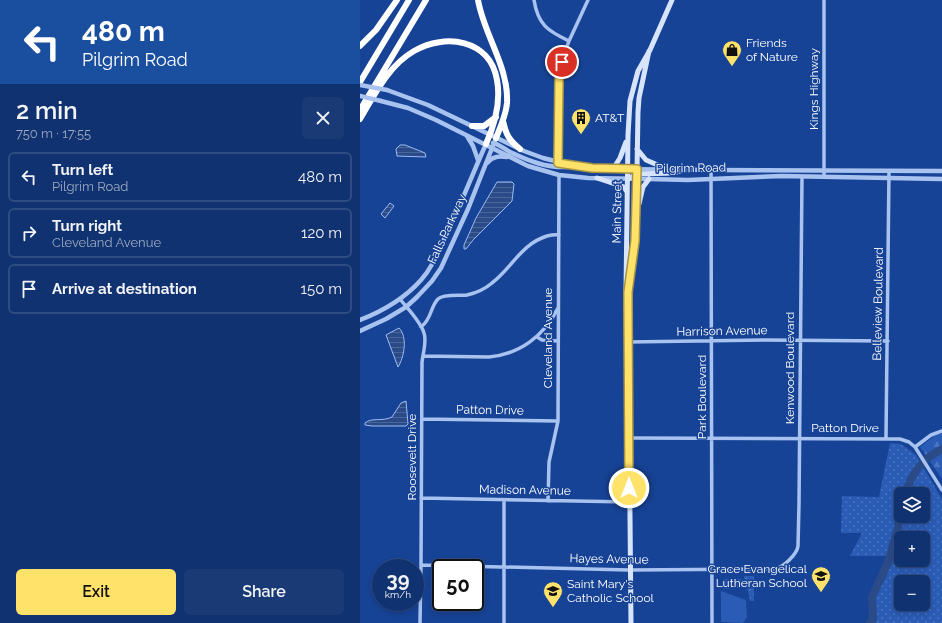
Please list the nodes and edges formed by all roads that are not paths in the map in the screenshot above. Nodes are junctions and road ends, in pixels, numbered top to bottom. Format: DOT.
graph roads {
  1 [pos="397,0"];
  2 [pos="409,0"];
  3 [pos="426,0"];
  4 [pos="478,0"];
  5 [pos="534,0"];
  6 [pos="588,0"];
  7 [pos="672,0"];
  8 [pos="824,0"];
  9 [pos="402,13"];
  10 [pos="569,41"];
  11 [pos="360,46"];
  12 [pos="649,51"];
  13 [pos="360,76"];
  14 [pos="360,83"];
  15 [pos="633,90"];
  16 [pos="641,91"];
  17 [pos="360,96"];
  18 [pos="360,110"];
  19 [pos="496,118"];
  20 [pos="360,119"];
  21 [pos="503,121"];
  22 [pos="472,126"];
  23 [pos="466,135"];
  24 [pos="490,135"];
  25 [pos="628,135"];
  26 [pos="492,143"];
  27 [pos="520,149"];
  28 [pos="637,149"];
  29 [pos="511,158"];
  30 [pos="478,160"];
  31 [pos="558,163"];
  32 [pos="486,164"];
  33 [pos="575,166"];
  34 [pos="613,169"];
  35 [pos="628,169"];
  36 [pos="667,170"];
  37 [pos="683,170"];
  38 [pos="711,170"];
  39 [pos="778,170"];
  40 [pos="824,170"];
  41 [pos="889,171"];
  42 [pos="942,171"];
  43 [pos="637,174"];
  44 [pos="559,175"];
  45 [pos="778,176"];
  46 [pos="802,177"];
  47 [pos="824,177"];
  48 [pos="597,178"];
  49 [pos="711,178"];
  50 [pos="889,178"];
  51 [pos="628,179"];
  52 [pos="649,179"];
  53 [pos="942,180"];
  54 [pos="628,194"];
  55 [pos="636,213"];
  56 [pos="559,235"];
  57 [pos="400,299"];
  58 [pos="628,305"];
  59 [pos="406,307"];
  60 [pos="558,307"];
  61 [pos="360,320"];
  62 [pos="421,327"];
  63 [pos="360,331"];
  64 [pos="537,337"];
  65 [pos="800,340"];
  66 [pos="558,341"];
  67 [pos="712,341"];
  68 [pos="888,341"];
  69 [pos="628,342"];
  70 [pos="423,356"];
  71 [pos="422,420"];
  72 [pos="558,421"];
  73 [pos="942,431"];
  74 [pos="629,438"];
  75 [pos="712,438"];
  76 [pos="800,438"];
  77 [pos="886,438"];
  78 [pos="915,447"];
  79 [pos="942,490"];
  80 [pos="421,498"];
  81 [pos="504,500"];
  82 [pos="548,500"];
  83 [pos="629,502"];
  84 [pos="792,556"];
  85 [pos="421,559"];
  86 [pos="424,565"];
  87 [pos="504,567"];
  88 [pos="629,570"];
  89 [pos="712,570"];
  90 [pos="420,611"];
  91 [pos="420,623"];
  92 [pos="504,623"];
  93 [pos="631,623"];
  94 [pos="712,623"];
  1 -- 11 [label="highway"];
  2 -- 9 [label="highway"];
  3 -- 18 [label="highway"];
  4 -- 21 [label="highway"];
  5 -- 10 [label="street"];
  6 -- 10 [label="street"];
  7 -- 12 [label="main road, Main Street"];
  8 -- 40 [label="street, Kings Highway"];
  9 -- 13 [label="highway"];
  9 -- 14 [label="highway"];
  10 -- 31 [label="street"];
  12 -- 15 [label="main road, Main Street"];
  12 -- 16 [label="main road, Main Street"];
  14 -- 22 [label="street, Pilgrim Road, bridge"];
  15 -- 16 [label="main road"];
  15 -- 25 [label="main road, Main Street"];
  16 -- 28 [label="main road, Main Street"];
  17 -- 23 [label="street, Pilgrim Road, bridge"];
  19 -- 20 [label="highway"];
  19 -- 22 [label="highway"];
  19 -- 24 [label="highway"];
  21 -- 26 [label="highway"];
  21 -- 27 [label="highway"];
  22 -- 24 [label="street, Pilgrim Road"];
  23 -- 26 [label="street, Pilgrim Road"];
  23 -- 30 [label="street"];
  24 -- 26 [label="highway"];
  24 -- 26 [label="street, Pilgrim Road"];
  25 -- 34 [label="main road"];
  25 -- 35 [label="main road, Main Street"];
  26 -- 27 [label="street, Pilgrim Road"];
  26 -- 29 [label="street, Pilgrim Road"];
  26 -- 30 [label="street, Falls Parkway"];
  26 -- 32 [label="street, Falls Parkway"];
  26 -- 33 [label="street"];
  27 -- 31 [label="street, Pilgrim Road"];
  28 -- 36 [label="main road"];
  28 -- 43 [label="main road, Main Street"];
  29 -- 32 [label="street"];
  29 -- 44 [label="street, Pilgrim Road"];
  30 -- 57 [label="street, Falls Parkway"];
  31 -- 33 [label="street, Pilgrim Road"];
  32 -- 59 [label="street, Falls Parkway"];
  33 -- 34 [label="street, Pilgrim Road"];
  34 -- 35 [label="street, Pilgrim Road"];
  35 -- 43 [label="street, Pilgrim Road"];
  35 -- 51 [label="main road, Main Street"];
  36 -- 37 [label="street, Pilgrim Road"];
  36 -- 43 [label="street, Pilgrim Road"];
  37 -- 38 [label="street, Pilgrim Road"];
  37 -- 43 [label="main road"];
  38 -- 39 [label="street, Pilgrim Road"];
  38 -- 49 [label="street, Park Boulevard"];
  39 -- 40 [label="street, Pilgrim Road"];
  39 -- 45 [label="street"];
  40 -- 41 [label="street, Pilgrim Road"];
  40 -- 47 [label="street, Kings Highway"];
  41 -- 42 [label="street, Pilgrim Road"];
  41 -- 50 [label="street, Belleview Boulevard"];
  43 -- 51 [label="main road"];
  43 -- 52 [label="street, Pilgrim Road"];
  43 -- 55 [label="main road, Main Street"];
  44 -- 48 [label="street, Pilgrim Road"];
  44 -- 56 [label="street, Cleveland Avenue"];
  45 -- 46 [label="street, Pilgrim Road"];
  45 -- 49 [label="street, Pilgrim Road"];
  46 -- 47 [label="street, Pilgrim Road"];
  46 -- 65 [label="street, Kenwood Boulevard"];
  47 -- 50 [label="street, Pilgrim Road"];
  48 -- 51 [label="street, Pilgrim Road"];
  48 -- 54 [label="main road"];
  49 -- 52 [label="street, Pilgrim Road"];
  49 -- 67 [label="street, Park Boulevard"];
  50 -- 53 [label="street, Pilgrim Road"];
  50 -- 68 [label="street, Belleview Boulevard"];
  51 -- 54 [label="main road, Main Street"];
  52 -- 55 [label="main road"];
  54 -- 58 [label="main road, Main Street"];
  55 -- 58 [label="main road, Main Street"];
  56 -- 60 [label="street, Cleveland Avenue"];
  56 -- 62 [label="street"];
  57 -- 59 [label="street, Roosevelt Drive"];
  57 -- 61 [label="street, Falls Parkway"];
  58 -- 69 [label="main road, Main Street"];
  59 -- 62 [label="street, Roosevelt Drive"];
  59 -- 63 [label="street, Falls Parkway"];
  60 -- 64 [label="street"];
  60 -- 66 [label="street, Cleveland Avenue"];
  62 -- 70 [label="street, Roosevelt Drive"];
  64 -- 66 [label="street"];
  64 -- 70 [label="street"];
  65 -- 67 [label="street, Harrison Avenue"];
  65 -- 68 [label="street, Harrison Avenue"];
  65 -- 76 [label="street, Kenwood Boulevard"];
  66 -- 72 [label="street, Cleveland Avenue"];
  67 -- 69 [label="street, Harrison Avenue"];
  67 -- 75 [label="street, Park Boulevard"];
  68 -- 77 [label="street, Belleview Boulevard"];
  69 -- 74 [label="main road, Main Street"];
  70 -- 71 [label="street, Roosevelt Drive"];
  71 -- 72 [label="street, Patton Drive"];
  71 -- 80 [label="street, Roosevelt Drive"];
  72 -- 82 [label="street, Cleveland Avenue"];
  73 -- 78 [label="street"];
  74 -- 75 [label="street, Patton Drive"];
  74 -- 83 [label="main road, Main Street"];
  75 -- 76 [label="street, Patton Drive"];
  75 -- 89 [label="street, Park Boulevard"];
  76 -- 77 [label="street, Patton Drive"];
  76 -- 84 [label="street, Kenwood Boulevard"];
  77 -- 78 [label="street, Patton Drive"];
  78 -- 79 [label="street"];
  80 -- 81 [label="street, Madison Avenue"];
  80 -- 85 [label="street, Roosevelt Drive"];
  81 -- 82 [label="street, Madison Avenue"];
  81 -- 87 [label="street"];
  82 -- 83 [label="street, Madison Avenue"];
  83 -- 88 [label="main road, Main Street"];
  84 -- 89 [label="street, Hayes Avenue"];
  86 -- 87 [label="street, Hayes Avenue"];
  87 -- 88 [label="street, Hayes Avenue"];
  87 -- 92 [label="street"];
  88 -- 89 [label="street, Hayes Avenue"];
  88 -- 93 [label="main road, Main Street"];
  89 -- 94 [label="street, Park Boulevard"];
  90 -- 91 [label="street, Roosevelt Drive"];
}
